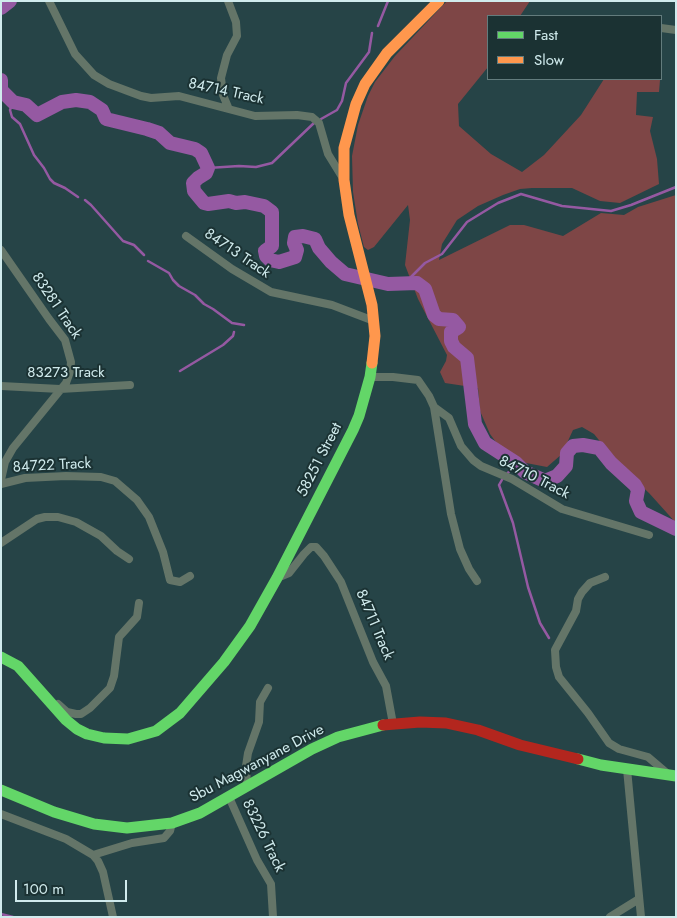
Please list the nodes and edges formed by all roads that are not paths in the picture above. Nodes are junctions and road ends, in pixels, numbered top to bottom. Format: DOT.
graph roads {
  1 [pos="48,1"];
  2 [pos="228,1"];
  3 [pos="439,1"];
  4 [pos="662,28"];
  5 [pos="676,30"];
  6 [pos="228,108"];
  7 [pos="344,180"];
  8 [pos="186,236"];
  9 [pos="1,250"];
  10 [pos="374,321"];
  11 [pos="370,377"];
  12 [pos="130,385"];
  13 [pos="1,386"];
  14 [pos="60,390"];
  15 [pos="434,407"];
  16 [pos="1,480"];
  17 [pos="1,484"];
  18 [pos="649,535"];
  19 [pos="1,543"];
  20 [pos="129,559"];
  21 [pos="190,576"];
  22 [pos="605,577"];
  23 [pos="277,578"];
  24 [pos="477,581"];
  25 [pos="139,604"];
  26 [pos="1,657"];
  27 [pos="37,688"];
  28 [pos="268,688"];
  29 [pos="393,724"];
  30 [pos="627,770"];
  31 [pos="673,775"];
  32 [pos="247,786"];
  33 [pos="1,790"];
  34 [pos="229,797"];
  35 [pos="1,814"];
  36 [pos="172,823"];
  37 [pos="90,852"];
  38 [pos="639,899"];
  39 [pos="112,917"];
  40 [pos="272,917"];
  41 [pos="610,917"];
  42 [pos="641,917"];
  1 -- 6 [label="street, 84714 Track"];
  2 -- 6 [label="street"];
  3 -- 7 [label="street, 58251 Street"];
  4 -- 5 [label="street"];
  6 -- 7 [label="street, 84714 Track"];
  7 -- 10 [label="street, 58251 Street"];
  8 -- 10 [label="street, 84713 Track"];
  9 -- 14 [label="street, 83281 Track"];
  10 -- 11 [label="street, 58251 Street"];
  11 -- 15 [label="street"];
  11 -- 23 [label="street, 58251 Street"];
  12 -- 14 [label="street, 83273 Track"];
  13 -- 14 [label="street, 83273 Track"];
  14 -- 16 [label="street, 83281 Track"];
  15 -- 18 [label="street, 84710 Track"];
  15 -- 24 [label="street"];
  17 -- 21 [label="street, 84722 Track"];
  19 -- 20 [label="street"];
  22 -- 31 [label="street"];
  23 -- 27 [label="street, 58251 Street"];
  23 -- 29 [label="street, 84711 Track"];
  25 -- 27 [label="street"];
  26 -- 27 [label="street, 58251 Street"];
  28 -- 32 [label="street"];
  29 -- 30 [label="street, Sbu Magwanyane Drive"];
  29 -- 32 [label="street, Sbu Magwanyane Drive"];
  30 -- 31 [label="street, Sbu Magwanyane Drive"];
  30 -- 38 [label="street"];
  32 -- 34 [label="street, Sbu Magwanyane Drive"];
  33 -- 36 [label="street, Sbu Magwanyane Drive"];
  34 -- 36 [label="street, Sbu Magwanyane Drive"];
  34 -- 40 [label="street, 83226 Track"];
  35 -- 37 [label="street"];
  36 -- 37 [label="street"];
  37 -- 39 [label="street"];
  38 -- 41 [label="street"];
  38 -- 42 [label="street"];
}
